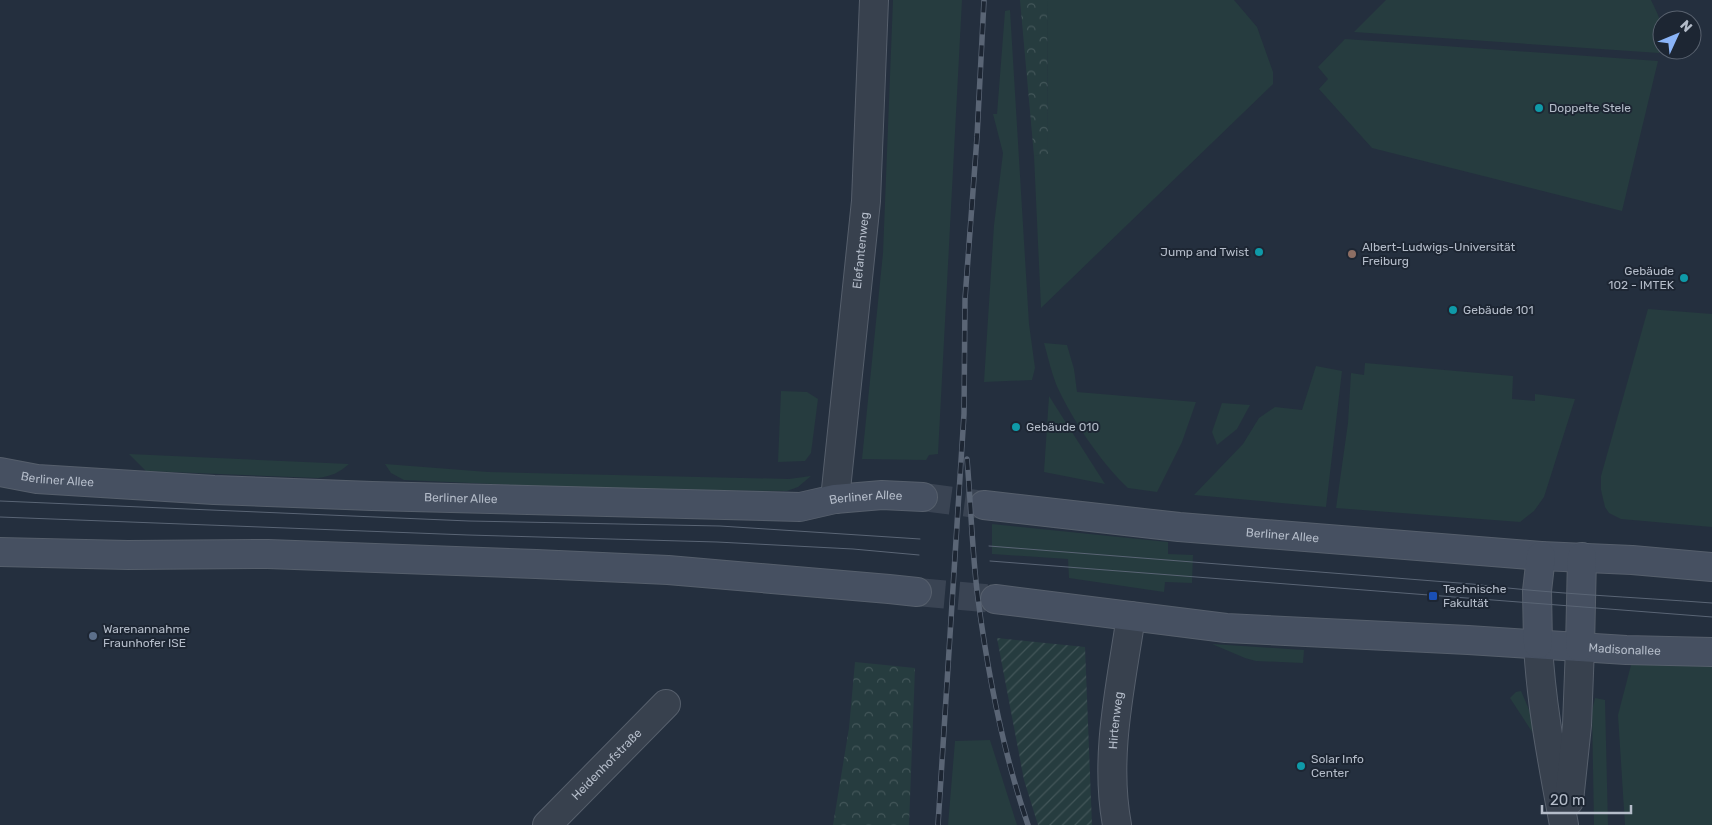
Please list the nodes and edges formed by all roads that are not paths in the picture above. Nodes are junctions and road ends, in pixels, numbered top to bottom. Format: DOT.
graph roads {
  1 [pos="874,0"];
  2 [pos="0,472"];
  3 [pos="923,497"];
  4 [pos="835,499"];
  5 [pos="984,505"];
  6 [pos="0,552"];
  7 [pos="1541,556"];
  8 [pos="1582,557"];
  9 [pos="1712,566"];
  10 [pos="916,592"];
  11 [pos="995,599"];
  12 [pos="1131,616"];
  13 [pos="1538,644"];
  14 [pos="1580,647"];
  15 [pos="1712,652"];
  16 [pos="666,704"];
  17 [pos="547,825"];
  18 [pos="1117,825"];
  19 [pos="1565,825"];
  1 -- 4 [label="street, Elefantenweg"];
  2 -- 4 [label="main road, Berliner Allee"];
  3 -- 4 [label="main road, Berliner Allee"];
  5 -- 7 [label="main road, Berliner Allee"];
  6 -- 10 [label="main road"];
  7 -- 8 [label="main road, Berliner Allee"];
  7 -- 13 [label="main road"];
  8 -- 9 [label="main road"];
  8 -- 14 [label="main road"];
  11 -- 12 [label="main road"];
  12 -- 13 [label="main road"];
  12 -- 18 [label="street, Hirtenweg"];
  13 -- 14 [label="main road, Madisonallee"];
  13 -- 19 [label="street"];
  14 -- 15 [label="main road, Madisonallee"];
  14 -- 19 [label="street"];
  16 -- 17 [label="street, Heidenhofstraße"];
}
